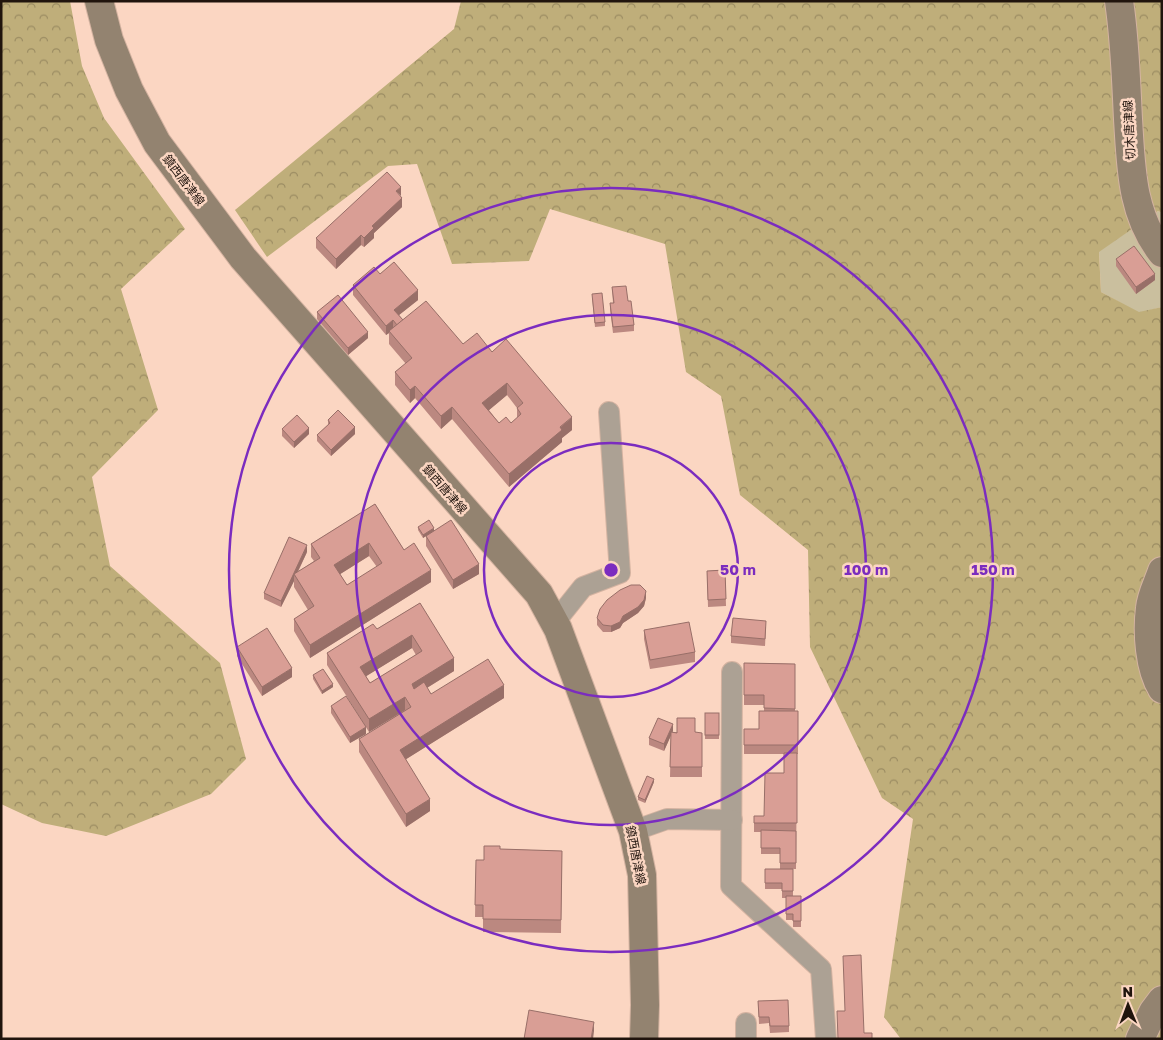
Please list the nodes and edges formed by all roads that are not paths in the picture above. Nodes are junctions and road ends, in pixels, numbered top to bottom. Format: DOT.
graph roads {
  1 [pos="98,1"];
  2 [pos="1119,1"];
  3 [pos="1162,253"];
  4 [pos="609,412"];
  5 [pos="1162,571"];
  6 [pos="555,622"];
  7 [pos="732,672"];
  8 [pos="1162,689"];
  9 [pos="732,820"];
  10 [pos="633,832"];
  11 [pos="1162,1000"];
  12 [pos="644,1039"];
  13 [pos="826,1039"];
  14 [pos="1140,1039"];
  1 -- 6 [label="main road, 鎮西唐津線"];
  2 -- 3 [label="main road, 切木唐津線"];
  4 -- 6 [label="street"];
  5 -- 8 [label="main road"];
  6 -- 10 [label="main road, 鎮西唐津線"];
  7 -- 9 [label="street"];
  9 -- 10 [label="street"];
  9 -- 13 [label="street"];
  10 -- 12 [label="main road, 鎮西唐津線"];
  11 -- 14 [label="main road"];
}
